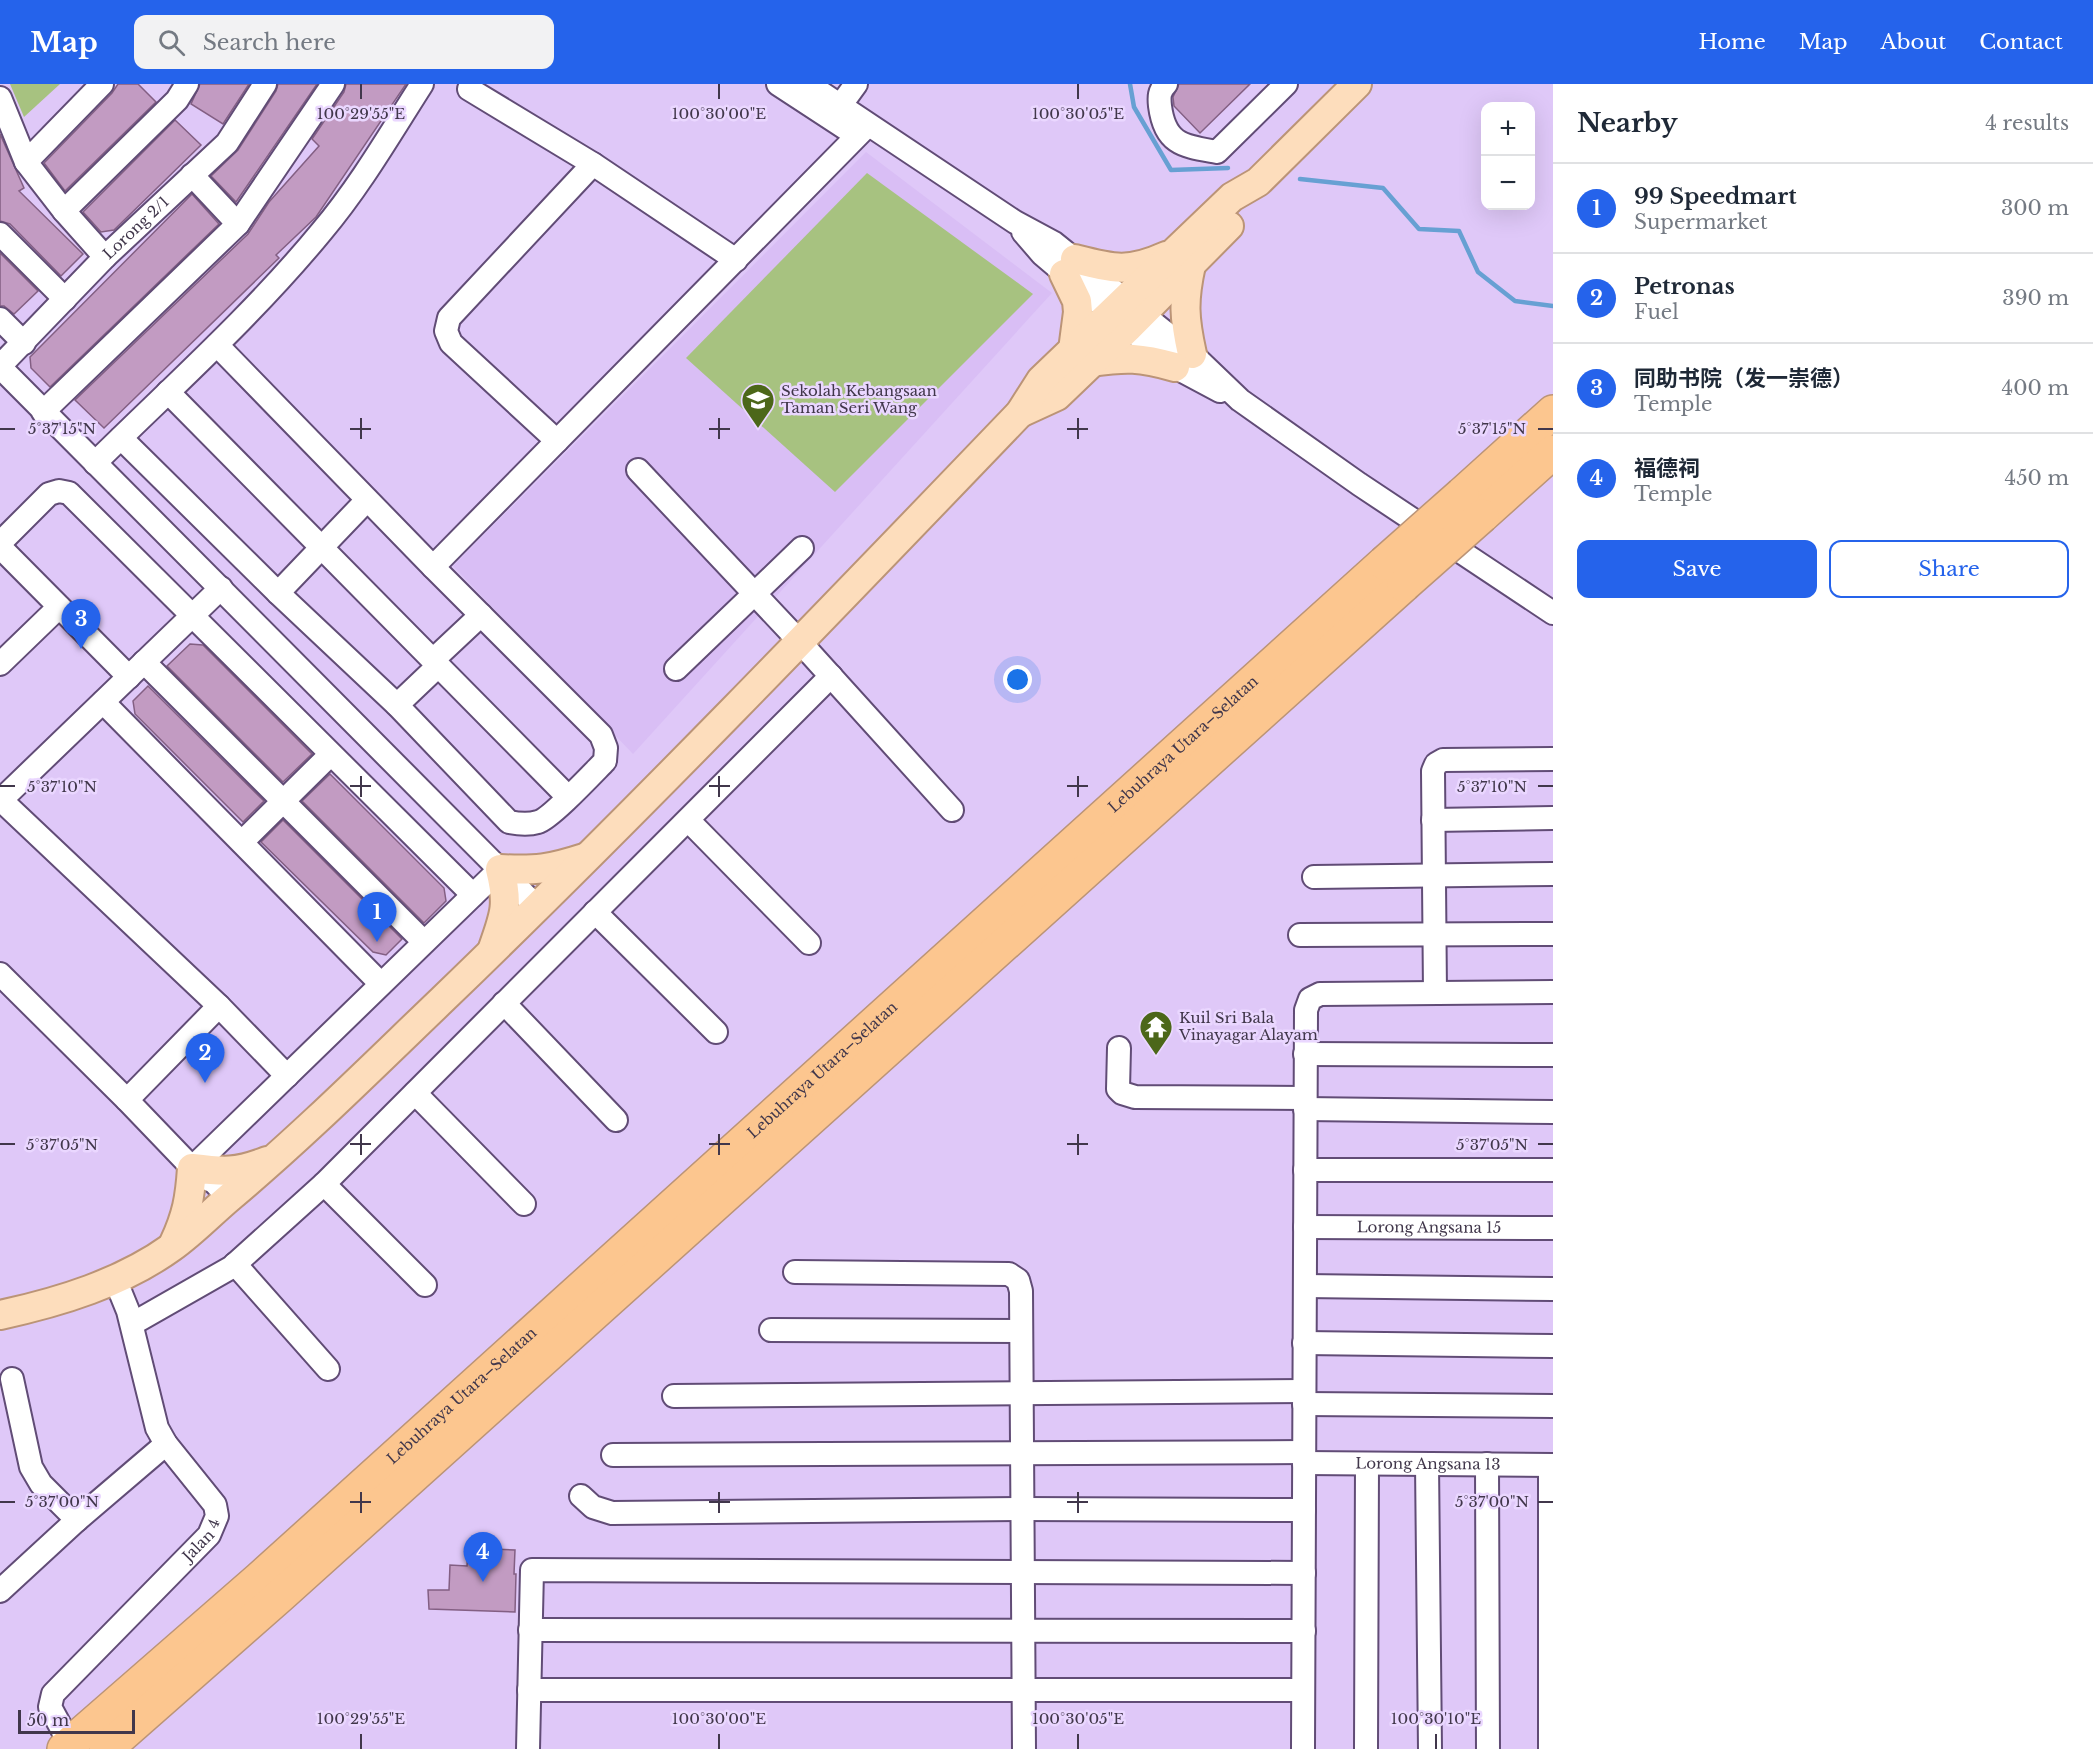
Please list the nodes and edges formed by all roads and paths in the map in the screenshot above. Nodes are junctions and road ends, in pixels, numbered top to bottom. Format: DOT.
graph roads {
  1 [pos="102,84"];
  2 [pos="187,84"];
  3 [pos="266,84"];
  4 [pos="333,84"];
  5 [pos="422,84"];
  6 [pos="778,84"];
  7 [pos="808,84"];
  8 [pos="856,84"];
  9 [pos="1166,84"];
  10 [pos="1286,84"];
  11 [pos="1357,84"];
  12 [pos="469,89"];
  13 [pos="0,98"];
  14 [pos="840,106"];
  15 [pos="862,131"];
  16 [pos="26,162"];
  17 [pos="593,164"];
  18 [pos="192,175"];
  19 [pos="64,211"];
  20 [pos="238,224"];
  21 [pos="0,234"];
  22 [pos="105,257"];
  23 [pos="1184,258"];
  24 [pos="736,260"];
  25 [pos="1070,266"];
  26 [pos="65,299"];
  27 [pos="1127,313"];
  28 [pos="0,319"];
  29 [pos="24,343"];
  30 [pos="217,345"];
  31 [pos="1082,356"];
  32 [pos="1183,361"];
  33 [pos="0,367"];
  34 [pos="168,392"];
  35 [pos="44,412"];
  36 [pos="1553,412"];
  37 [pos="121,438"];
  38 [pos="557,441"];
  39 [pos="1553,452"];
  40 [pos="95,463"];
  41 [pos="638,470"];
  42 [pos="367,500"];
  43 [pos="1472,505"];
  44 [pos="0,545"];
  45 [pos="802,548"];
  46 [pos="322,549"];
  47 [pos="433,567"];
  48 [pos="1394,574"];
  49 [pos="221,588"];
  50 [pos="278,593"];
  51 [pos="755,594"];
  52 [pos="59,607"];
  53 [pos="1553,613"];
  54 [pos="481,615"];
  55 [pos="191,617"];
  56 [pos="800,642"];
  57 [pos="436,663"];
  58 [pos="0,664"];
  59 [pos="137,669"];
  60 [pos="676,669"];
  61 [pos="831,676"];
  62 [pos="103,702"];
  63 [pos="397,705"];
  64 [pos="330,755"];
  65 [pos="1553,759"];
  66 [pos="4,790"];
  67 [pos="568,797"];
  68 [pos="284,800"];
  69 [pos="952,810"];
  70 [pos="1553,819"];
  71 [pos="688,820"];
  72 [pos="1433,820"];
  73 [pos="242,842"];
  74 [pos="586,858"];
  75 [pos="500,869"];
  76 [pos="1553,874"];
  77 [pos="1434,876"];
  78 [pos="1314,877"];
  79 [pos="473,895"];
  80 [pos="538,908"];
  81 [pos="595,912"];
  82 [pos="1435,934"];
  83 [pos="1553,934"];
  84 [pos="1300,935"];
  85 [pos="424,942"];
  86 [pos="809,943"];
  87 [pos="491,952"];
  88 [pos="0,974"];
  89 [pos="381,984"];
  90 [pos="1553,992"];
  91 [pos="1435,993"];
  92 [pos="504,1003"];
  93 [pos="219,1006"];
  94 [pos="716,1032"];
  95 [pos="1119,1048"];
  96 [pos="1305,1054"];
  97 [pos="1553,1055"];
  98 [pos="287,1076"];
  99 [pos="416,1093"];
  100 [pos="127,1100"];
  101 [pos="1305,1103"];
  102 [pos="1553,1112"];
  103 [pos="616,1120"];
  104 [pos="279,1157"];
  105 [pos="1305,1170"];
  106 [pos="1553,1170"];
  107 [pos="196,1172"];
  108 [pos="324,1184"];
  109 [pos="224,1202"];
  110 [pos="524,1204"];
  111 [pos="1305,1227"];
  112 [pos="1553,1228"];
  113 [pos="172,1247"];
  114 [pos="235,1264"];
  115 [pos="795,1272"];
  116 [pos="115,1279"];
  117 [pos="425,1285"];
  118 [pos="1305,1286"];
  119 [pos="1553,1289"];
  120 [pos="0,1315"];
  121 [pos="132,1324"];
  122 [pos="771,1330"];
  123 [pos="1021,1331"];
  124 [pos="1304,1342"];
  125 [pos="1553,1346"];
  126 [pos="328,1369"];
  127 [pos="12,1379"];
  128 [pos="1022,1392"];
  129 [pos="674,1396"];
  130 [pos="1304,1397"];
  131 [pos="1553,1406"];
  132 [pos="166,1444"];
  133 [pos="613,1455"];
  134 [pos="1022,1455"];
  135 [pos="1304,1458"];
  136 [pos="1367,1464"];
  137 [pos="1427,1464"];
  138 [pos="1487,1464"];
  139 [pos="1552,1465"];
  140 [pos="581,1496"];
  141 [pos="1022,1509"];
  142 [pos="1304,1510"];
  143 [pos="77,1520"];
  144 [pos="1023,1572"];
  145 [pos="1304,1573"];
  146 [pos="0,1591"];
  147 [pos="1552,1605"];
  148 [pos="530,1630"];
  149 [pos="1023,1631"];
  150 [pos="1304,1631"];
  151 [pos="1551,1681"];
  152 [pos="529,1690"];
  153 [pos="1023,1690"];
  154 [pos="1303,1690"];
  155 [pos="63,1731"];
  156 [pos="106,1749"];
  157 [pos="528,1749"];
  158 [pos="1024,1749"];
  159 [pos="1303,1749"];
  160 [pos="1366,1749"];
  161 [pos="1430,1749"];
  162 [pos="1488,1749"];
  163 [pos="1550,1749"];
  1 -- 16 [label="street"];
  2 -- 19 [label="street"];
  3 -- 18 [label="street, Lorong 2/1"];
  4 -- 20 [label="street"];
  5 -- 30 [label="street"];
  6 -- 15 [label="street"];
  7 -- 14 [label="street"];
  8 -- 14 [label="street"];
  9 -- 10 [label="street"];
  11 -- 23 [label="main road"];
  12 -- 17 [label="street"];
  13 -- 16 [label="street"];
  14 -- 15 [label="street"];
  15 -- 24 [label="street"];
  15 -- 25 [label="street"];
  16 -- 19 [label="street"];
  17 -- 24 [label="street"];
  17 -- 38 [label="street"];
  18 -- 20 [label="street"];
  18 -- 22 [label="street, Lorong 2/1"];
  19 -- 22 [label="street"];
  20 -- 35 [label="street"];
  21 -- 26 [label="street"];
  22 -- 26 [label="street, Lorong 2/1"];
  23 -- 25 [label="main road"];
  23 -- 27 [label="main road"];
  23 -- 32 [label="main road"];
  24 -- 38 [label="street"];
  25 -- 27 [label="street"];
  25 -- 31 [label="main road"];
  26 -- 29 [label="street, Lorong 2/1"];
  27 -- 31 [label="main road"];
  27 -- 32 [label="street"];
  28 -- 29 [label="street"];
  29 -- 33 [label="street, Lorong 2/1"];
  30 -- 34 [label="street"];
  30 -- 42 [label="street"];
  31 -- 32 [label="main road"];
  31 -- 56 [label="main road"];
  32 -- 53 [label="street"];
  33 -- 35 [label="street"];
  34 -- 37 [label="street"];
  34 -- 46 [label="street"];
  35 -- 40 [label="street"];
  36 -- 43 [label="highway, Lebuhraya Utara–Selatan"];
  37 -- 40 [label="street"];
  37 -- 50 [label="street"];
  38 -- 47 [label="street"];
  39 -- 43 [label="highway, Lebuhraya Utara–Selatan"];
  40 -- 49 [label="street"];
  41 -- 51 [label="street"];
  42 -- 46 [label="street"];
  42 -- 47 [label="street"];
  43 -- 48 [label="highway, Lebuhraya Utara–Selatan, bridge"];
  44 -- 52 [label="street"];
  44 -- 55 [label="street"];
  45 -- 51 [label="street"];
  46 -- 50 [label="street"];
  46 -- 57 [label="street"];
  47 -- 54 [label="street"];
  48 -- 155 [label="highway, Lebuhraya Utara–Selatan"];
  48 -- 156 [label="highway, Lebuhraya Utara–Selatan"];
  49 -- 55 [label="street"];
  49 -- 75 [label="street"];
  50 -- 63 [label="street"];
  51 -- 56 [label="street"];
  51 -- 60 [label="street"];
  52 -- 58 [label="street"];
  52 -- 59 [label="street"];
  54 -- 57 [label="street"];
  54 -- 67 [label="street"];
  55 -- 59 [label="street"];
  55 -- 64 [label="street"];
  56 -- 61 [label="street"];
  56 -- 74 [label="main road"];
  57 -- 63 [label="street"];
  57 -- 67 [label="street"];
  59 -- 62 [label="street"];
  59 -- 68 [label="street"];
  61 -- 69 [label="street"];
  61 -- 71 [label="street"];
  62 -- 66 [label="street"];
  62 -- 73 [label="street"];
  63 -- 67 [label="street"];
  64 -- 68 [label="street"];
  64 -- 79 [label="street"];
  65 -- 72 [label="street"];
  66 -- 93 [label="street"];
  68 -- 73 [label="street"];
  68 -- 85 [label="street"];
  70 -- 72 [label="street"];
  71 -- 81 [label="street"];
  71 -- 86 [label="street"];
  72 -- 77 [label="street"];
  73 -- 89 [label="street"];
  74 -- 75 [label="main road"];
  74 -- 80 [label="main road"];
  75 -- 79 [label="street"];
  75 -- 80 [label="street"];
  75 -- 87 [label="main road"];
  76 -- 77 [label="street"];
  77 -- 78 [label="street"];
  77 -- 82 [label="street"];
  79 -- 85 [label="street"];
  80 -- 87 [label="main road"];
  81 -- 92 [label="street"];
  81 -- 94 [label="street"];
  82 -- 83 [label="street"];
  82 -- 84 [label="street"];
  82 -- 91 [label="street"];
  85 -- 89 [label="street"];
  87 -- 104 [label="main road"];
  88 -- 100 [label="street"];
  89 -- 98 [label="street"];
  90 -- 91 [label="street"];
  91 -- 96 [label="street"];
  92 -- 99 [label="street"];
  92 -- 103 [label="street"];
  93 -- 98 [label="street"];
  93 -- 100 [label="street"];
  95 -- 101 [label="street"];
  96 -- 97 [label="street"];
  96 -- 101 [label="street"];
  98 -- 107 [label="street"];
  99 -- 108 [label="street"];
  99 -- 110 [label="street"];
  100 -- 107 [label="street"];
  101 -- 102 [label="street"];
  101 -- 105 [label="street"];
  104 -- 107 [label="main road"];
  104 -- 109 [label="main road"];
  105 -- 106 [label="street"];
  105 -- 111 [label="street"];
  107 -- 109 [label="street"];
  107 -- 113 [label="main road"];
  108 -- 114 [label="street"];
  108 -- 117 [label="street"];
  109 -- 113 [label="main road"];
  111 -- 112 [label="street, Lorong Angsana 15"];
  111 -- 118 [label="street"];
  113 -- 116 [label="main road"];
  114 -- 121 [label="street"];
  114 -- 126 [label="street"];
  115 -- 123 [label="street"];
  116 -- 120 [label="main road"];
  116 -- 121 [label="street, Jalan 4"];
  118 -- 119 [label="street"];
  118 -- 124 [label="street"];
  121 -- 132 [label="street, Jalan 4"];
  122 -- 123 [label="street"];
  123 -- 128 [label="street"];
  124 -- 125 [label="street"];
  124 -- 130 [label="street"];
  127 -- 143 [label="street"];
  128 -- 129 [label="street"];
  128 -- 130 [label="street"];
  128 -- 134 [label="street"];
  130 -- 131 [label="street"];
  130 -- 135 [label="street"];
  132 -- 143 [label="street"];
  132 -- 155 [label="street, Jalan 4"];
  133 -- 134 [label="street, Lorong Angsana 13"];
  134 -- 135 [label="street, Lorong Angsana 13"];
  134 -- 141 [label="street"];
  135 -- 136 [label="street, Lorong Angsana 13"];
  135 -- 142 [label="street"];
  136 -- 137 [label="street, Lorong Angsana 13"];
  136 -- 160 [label="street"];
  137 -- 138 [label="street, Lorong Angsana 13"];
  137 -- 161 [label="street"];
  138 -- 139 [label="street, Lorong Angsana 13"];
  138 -- 162 [label="street"];
  139 -- 147 [label="street"];
  140 -- 141 [label="street"];
  141 -- 142 [label="street"];
  141 -- 144 [label="street"];
  142 -- 145 [label="street"];
  143 -- 146 [label="street"];
  144 -- 145 [label="street"];
  144 -- 148 [label="street"];
  144 -- 149 [label="street"];
  145 -- 150 [label="street"];
  147 -- 151 [label="street"];
  148 -- 149 [label="street"];
  148 -- 152 [label="street"];
  149 -- 150 [label="street"];
  149 -- 153 [label="street"];
  150 -- 154 [label="street"];
  151 -- 163 [label="street"];
  152 -- 153 [label="street"];
  152 -- 157 [label="street"];
  153 -- 154 [label="street"];
  153 -- 158 [label="street"];
  154 -- 159 [label="street"];
}
